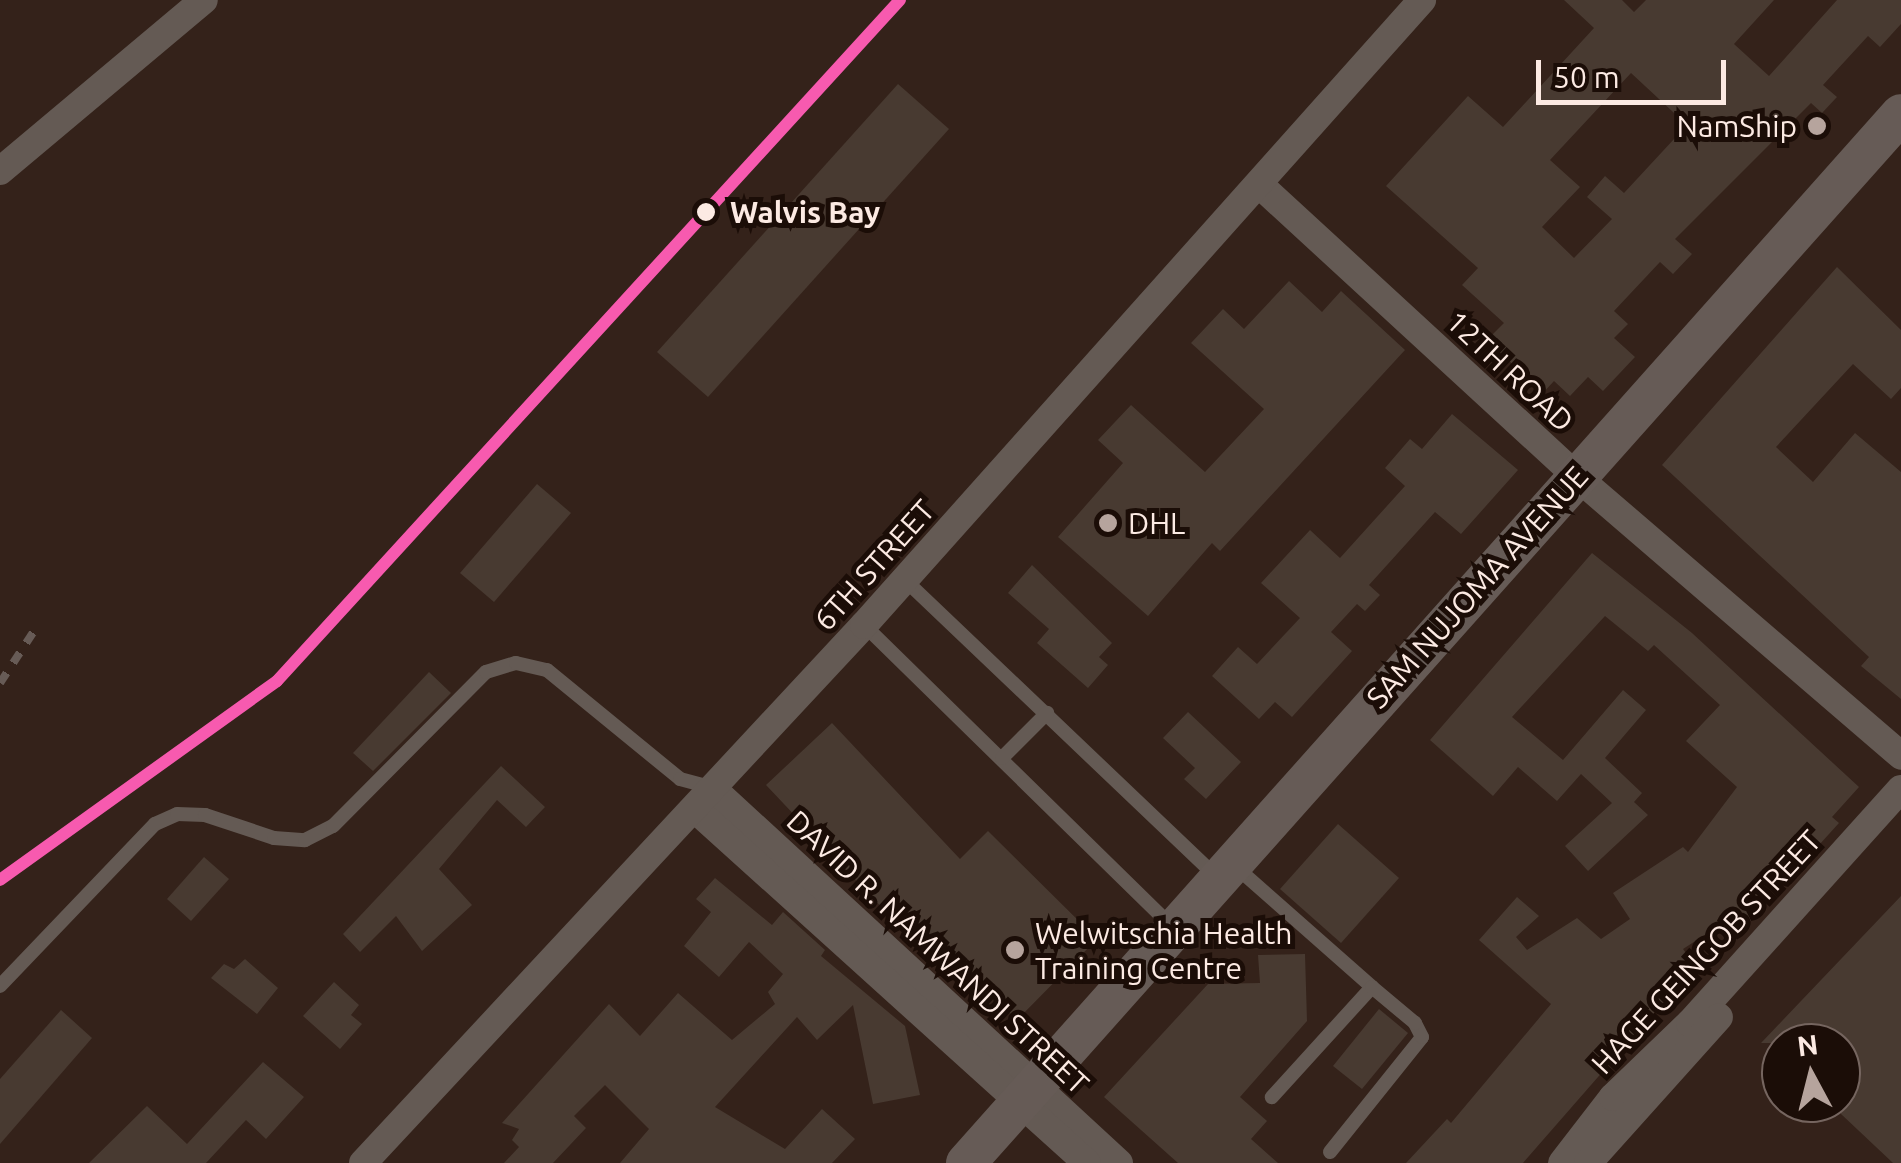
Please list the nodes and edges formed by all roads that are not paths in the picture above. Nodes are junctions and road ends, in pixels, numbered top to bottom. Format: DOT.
graph roads {
  1 [pos="204,0"];
  2 [pos="1422,0"];
  3 [pos="1901,114"];
  4 [pos="0,171"];
  5 [pos="1261,186"];
  6 [pos="1576,476"];
  7 [pos="905,580"];
  8 [pos="864,625"];
  9 [pos="1047,713"];
  10 [pos="1901,756"];
  11 [pos="1002,758"];
  12 [pos="680,780"];
  13 [pos="1901,789"];
  14 [pos="704,798"];
  15 [pos="1901,816"];
  16 [pos="1225,870"];
  17 [pos="1172,928"];
  18 [pos="0,986"];
  19 [pos="1372,987"];
  20 [pos="1027,1083"];
  21 [pos="1272,1097"];
  22 [pos="1330,1152"];
  23 [pos="363,1163"];
  24 [pos="940,1163"];
  25 [pos="966,1163"];
  26 [pos="1088,1163"];
  27 [pos="1119,1163"];
  28 [pos="1562,1163"];
  29 [pos="1588,1163"];
  1 -- 4 [label="street"];
  2 -- 5 [label="street, 6TH STREET"];
  3 -- 6 [label="main road, SAM NUJOMA AVENUE"];
  5 -- 6 [label="street, 12TH ROAD"];
  5 -- 7 [label="street, 6TH STREET"];
  6 -- 10 [label="street, 12TH ROAD"];
  6 -- 16 [label="main road, SAM NUJOMA AVENUE"];
  7 -- 8 [label="street, 6TH STREET"];
  7 -- 9 [label="lane"];
  8 -- 11 [label="lane"];
  8 -- 14 [label="street, 6TH STREET"];
  9 -- 11 [label="lane"];
  9 -- 16 [label="lane"];
  11 -- 17 [label="lane"];
  12 -- 14 [label="lane"];
  12 -- 14 [label="lane"];
  12 -- 18 [label="lane"];
  13 -- 28 [label="street, HAGE GEINGOB STREET"];
  14 -- 20 [label="street, DAVID R. NAMWANDI STREET"];
  14 -- 23 [label="street, 6TH STREET"];
  15 -- 29 [label="street, HAGE GEINGOB STREET"];
  16 -- 17 [label="main road, SAM NUJOMA AVENUE"];
  16 -- 19 [label="lane"];
  17 -- 20 [label="main road, SAM NUJOMA AVENUE"];
  19 -- 21 [label="lane"];
  19 -- 22 [label="lane"];
  20 -- 24 [label="main road, SAM NUJOMA AVENUE"];
  20 -- 25 [label="main road, SAM NUJOMA AVENUE"];
  20 -- 26 [label="street, DAVID R. NAMWANDI STREET"];
  20 -- 27 [label="street, DAVID R. NAMWANDI STREET"];
}
